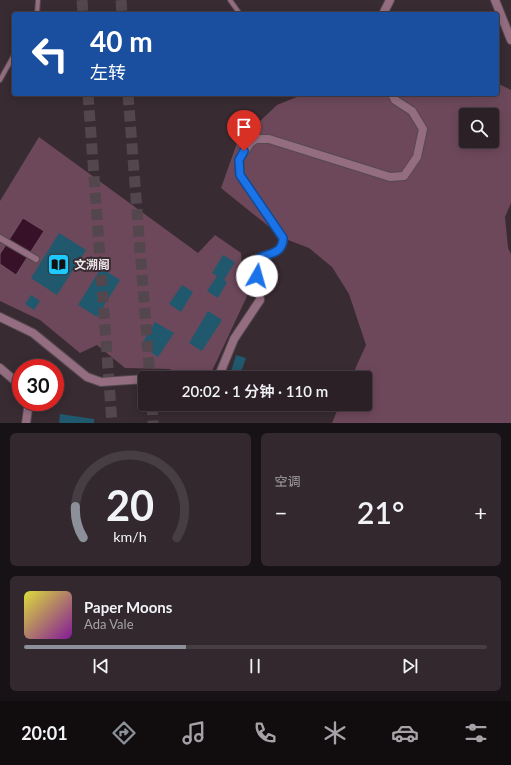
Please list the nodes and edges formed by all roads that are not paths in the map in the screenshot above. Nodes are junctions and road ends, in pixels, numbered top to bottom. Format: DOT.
graph roads {
  1 [pos="38,0"];
  2 [pos="230,0"];
  3 [pos="390,0"];
  4 [pos="495,0"];
  5 [pos="37,12"];
  6 [pos="239,12"];
  7 [pos="384,12"];
  8 [pos="511,40"];
  9 [pos="12,59"];
  10 [pos="0,80"];
  11 [pos="393,96"];
  12 [pos="2,239"];
  13 [pos="34,258"];
  14 [pos="0,317"];
  15 [pos="0,368"];
  16 [pos="221,371"];
  17 [pos="12,378"];
  18 [pos="138,379"];
  19 [pos="28,411"];
  20 [pos="26,423"];
  1 -- 5 [label="lane"];
  2 -- 6 [label="lane"];
  3 -- 7 [label="street"];
  4 -- 8 [label="street"];
  9 -- 10 [label="lane"];
  11 -- 16 [label="street"];
  12 -- 13 [label="street"];
  14 -- 18 [label="street"];
  15 -- 17 [label="street"];
  19 -- 20 [label="street"];
}
